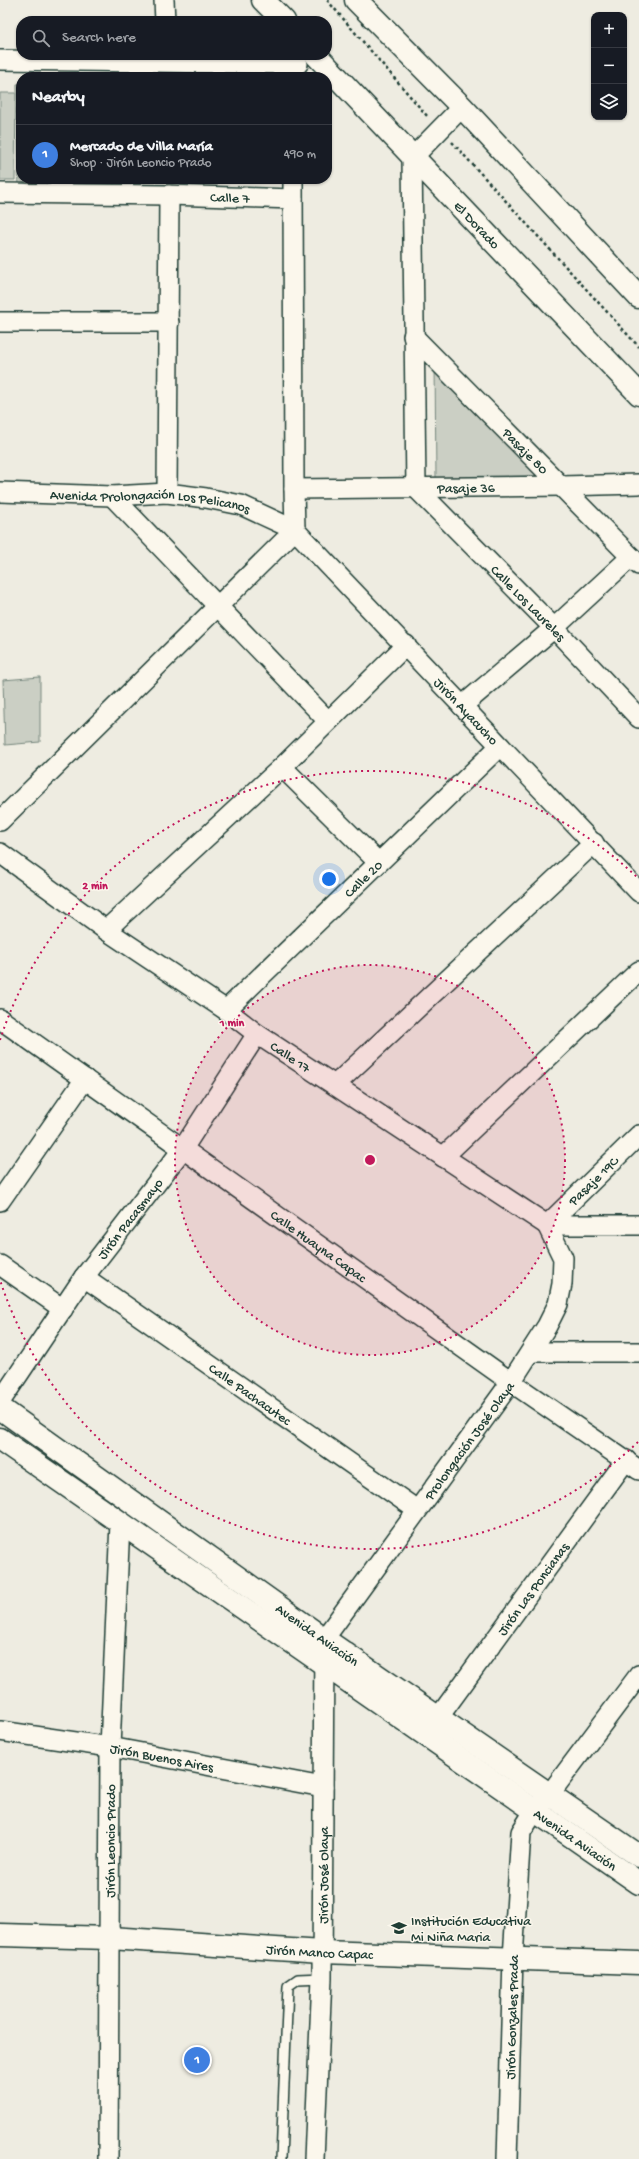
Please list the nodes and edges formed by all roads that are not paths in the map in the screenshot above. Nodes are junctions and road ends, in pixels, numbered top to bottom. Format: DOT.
graph roads {
  1 [pos="164,0"];
  2 [pos="264,0"];
  3 [pos="356,0"];
  4 [pos="165,16"];
  5 [pos="279,16"];
  6 [pos="0,60"];
  7 [pos="156,60"];
  8 [pos="221,60"];
  9 [pos="303,63"];
  10 [pos="117,68"];
  11 [pos="313,72"];
  12 [pos="332,88"];
  13 [pos="462,107"];
  14 [pos="412,158"];
  15 [pos="293,184"];
  16 [pos="117,187"];
  17 [pos="0,194"];
  18 [pos="169,195"];
  19 [pos="293,199"];
  20 [pos="639,297"];
  21 [pos="0,322"];
  22 [pos="169,322"];
  23 [pos="413,336"];
  24 [pos="639,394"];
  25 [pos="639,484"];
  26 [pos="562,486"];
  27 [pos="416,488"];
  28 [pos="294,489"];
  29 [pos="0,492"];
  30 [pos="167,493"];
  31 [pos="112,496"];
  32 [pos="295,530"];
  33 [pos="635,561"];
  34 [pos="218,607"];
  35 [pos="554,628"];
  36 [pos="406,645"];
  37 [pos="462,706"];
  38 [pos="639,718"];
  39 [pos="328,721"];
  40 [pos="500,746"];
  41 [pos="282,767"];
  42 [pos="0,821"];
  43 [pos="594,843"];
  44 [pos="0,853"];
  45 [pos="378,862"];
  46 [pos="639,892"];
  47 [pos="106,930"];
  48 [pos="639,971"];
  49 [pos="226,1010"];
  50 [pos="0,1019"];
  51 [pos="257,1034"];
  52 [pos="85,1079"];
  53 [pos="335,1085"];
  54 [pos="639,1135"];
  55 [pos="182,1150"];
  56 [pos="443,1157"];
  57 [pos="0,1201"];
  58 [pos="547,1225"];
  59 [pos="639,1225"];
  60 [pos="0,1265"];
  61 [pos="84,1277"];
  62 [pos="63,1309"];
  63 [pos="531,1352"];
  64 [pos="639,1352"];
  65 [pos="510,1382"];
  66 [pos="0,1402"];
  67 [pos="0,1408"];
  68 [pos="0,1439"];
  69 [pos="632,1465"];
  70 [pos="417,1510"];
  71 [pos="120,1523"];
  72 [pos="324,1639"];
  73 [pos="325,1664"];
  74 [pos="639,1675"];
  75 [pos="433,1726"];
  76 [pos="0,1731"];
  77 [pos="110,1747"];
  78 [pos="323,1787"];
  79 [pos="542,1803"];
  80 [pos="639,1856"];
  81 [pos="639,1883"];
  82 [pos="0,1935"];
  83 [pos="110,1938"];
  84 [pos="322,1952"];
  85 [pos="512,1958"];
  86 [pos="639,1963"];
  87 [pos="322,1978"];
  88 [pos="108,2159"];
  89 [pos="282,2159"];
  90 [pos="314,2159"];
  91 [pos="507,2159"];
  1 -- 4 [label="street"];
  2 -- 5 [label="main road"];
  3 -- 13 [label="main road"];
  6 -- 10 [label="street"];
  7 -- 10 [label="street"];
  8 -- 9 [label="street"];
  9 -- 11 [label="main road, El Dorado"];
  12 -- 14 [label="main road, El Dorado"];
  13 -- 14 [label="street"];
  13 -- 20 [label="main road"];
  14 -- 23 [label="street"];
  14 -- 24 [label="main road, El Dorado"];
  15 -- 19 [label="street"];
  16 -- 17 [label="street, Calle 7"];
  16 -- 18 [label="street, Calle 7"];
  18 -- 19 [label="street, Calle 7"];
  18 -- 22 [label="street"];
  19 -- 28 [label="street"];
  21 -- 22 [label="street"];
  22 -- 30 [label="street"];
  23 -- 26 [label="street, Pasaje 80"];
  23 -- 27 [label="street"];
  25 -- 26 [label="street, Pasaje 36"];
  26 -- 27 [label="street, Pasaje 36"];
  26 -- 33 [label="street, Pasaje 80"];
  27 -- 28 [label="street, Pasaje 36"];
  27 -- 35 [label="street, Calle Los Laureles"];
  28 -- 32 [label="street"];
  29 -- 31 [label="street, Avenida Prolongación Los Pelicanos"];
  30 -- 31 [label="street, Avenida Prolongación Los Pelicanos"];
  30 -- 32 [label="street, Avenida Prolongación Los Pelicanos"];
  31 -- 34 [label="street"];
  32 -- 34 [label="street"];
  32 -- 36 [label="street, Jirón Ayacucho"];
  33 -- 35 [label="street"];
  34 -- 39 [label="street"];
  34 -- 42 [label="street"];
  35 -- 37 [label="street"];
  35 -- 38 [label="street, Calle Los Laureles"];
  36 -- 37 [label="street, Jirón Ayacucho"];
  36 -- 39 [label="street"];
  37 -- 40 [label="street, Jirón Ayacucho"];
  39 -- 41 [label="street"];
  40 -- 43 [label="street, Jirón Ayacucho"];
  40 -- 45 [label="street, Calle 20"];
  41 -- 45 [label="street"];
  41 -- 47 [label="street"];
  43 -- 46 [label="street, Jirón Ayacucho"];
  43 -- 53 [label="street"];
  44 -- 47 [label="street, Calle 17"];
  45 -- 49 [label="street, Calle 20"];
  47 -- 49 [label="street, Calle 17"];
  48 -- 56 [label="street"];
  49 -- 51 [label="street, Calle 17"];
  50 -- 52 [label="street, Calle Huayna Capac"];
  51 -- 53 [label="street, Calle 17"];
  51 -- 55 [label="street, Jirón Pacasmayo"];
  52 -- 55 [label="street, Calle Huayna Capac"];
  52 -- 57 [label="street"];
  53 -- 56 [label="street, Calle 17"];
  54 -- 58 [label="street, Pasaje 19C"];
  55 -- 61 [label="street, Jirón Pacasmayo"];
  55 -- 65 [label="street, Calle Huayna Capac"];
  56 -- 58 [label="street, Calle 17"];
  58 -- 59 [label="street"];
  58 -- 63 [label="street, Prolongación José Olaya"];
  60 -- 62 [label="street"];
  61 -- 62 [label="street, Jirón Pacasmayo"];
  61 -- 70 [label="street, Calle Pachacutec"];
  62 -- 66 [label="street, Jirón Pacasmayo"];
  63 -- 64 [label="street"];
  63 -- 65 [label="street, Prolongación José Olaya"];
  65 -- 69 [label="street, Calle Huayna Capac"];
  65 -- 70 [label="street, Prolongación José Olaya"];
  67 -- 72 [label="main road, Avenida Aviación"];
  68 -- 71 [label="main road, Avenida Aviación"];
  69 -- 75 [label="street, Jirón Las Poncianas"];
  70 -- 72 [label="street, Prolongación José Olaya"];
  71 -- 73 [label="main road, Avenida Aviación"];
  71 -- 77 [label="street, Jirón Leoncio Prado"];
  72 -- 73 [label="street, Jirón José Olaya"];
  72 -- 75 [label="main road, Avenida Aviación"];
  73 -- 75 [label="main road, Avenida Aviación"];
  73 -- 78 [label="street, Jirón José Olaya"];
  74 -- 79 [label="street, Jirón Gonzales Prada"];
  75 -- 79 [label="main road, Avenida Aviación"];
  76 -- 77 [label="street, Jirón Buenos Aires"];
  77 -- 78 [label="street, Jirón Buenos Aires"];
  77 -- 83 [label="street, Jirón Leoncio Prado"];
  78 -- 84 [label="street, Jirón José Olaya"];
  79 -- 80 [label="main road, Avenida Aviación"];
  79 -- 81 [label="main road, Avenida Aviación"];
  79 -- 85 [label="street, Jirón Gonzales Prada"];
  82 -- 83 [label="main road, Jirón Manco Capac"];
  83 -- 84 [label="main road, Jirón Manco Capac"];
  83 -- 88 [label="street, Jirón Leoncio Prado"];
  84 -- 85 [label="main road, Jirón Manco Capac"];
  84 -- 87 [label="street, Jirón José Olaya"];
  85 -- 86 [label="main road, Jirón Manco Capac"];
  85 -- 91 [label="street, Jirón Gonzales Prada"];
  87 -- 89 [label="lane"];
  87 -- 90 [label="street, Jirón José Olaya"];
}
